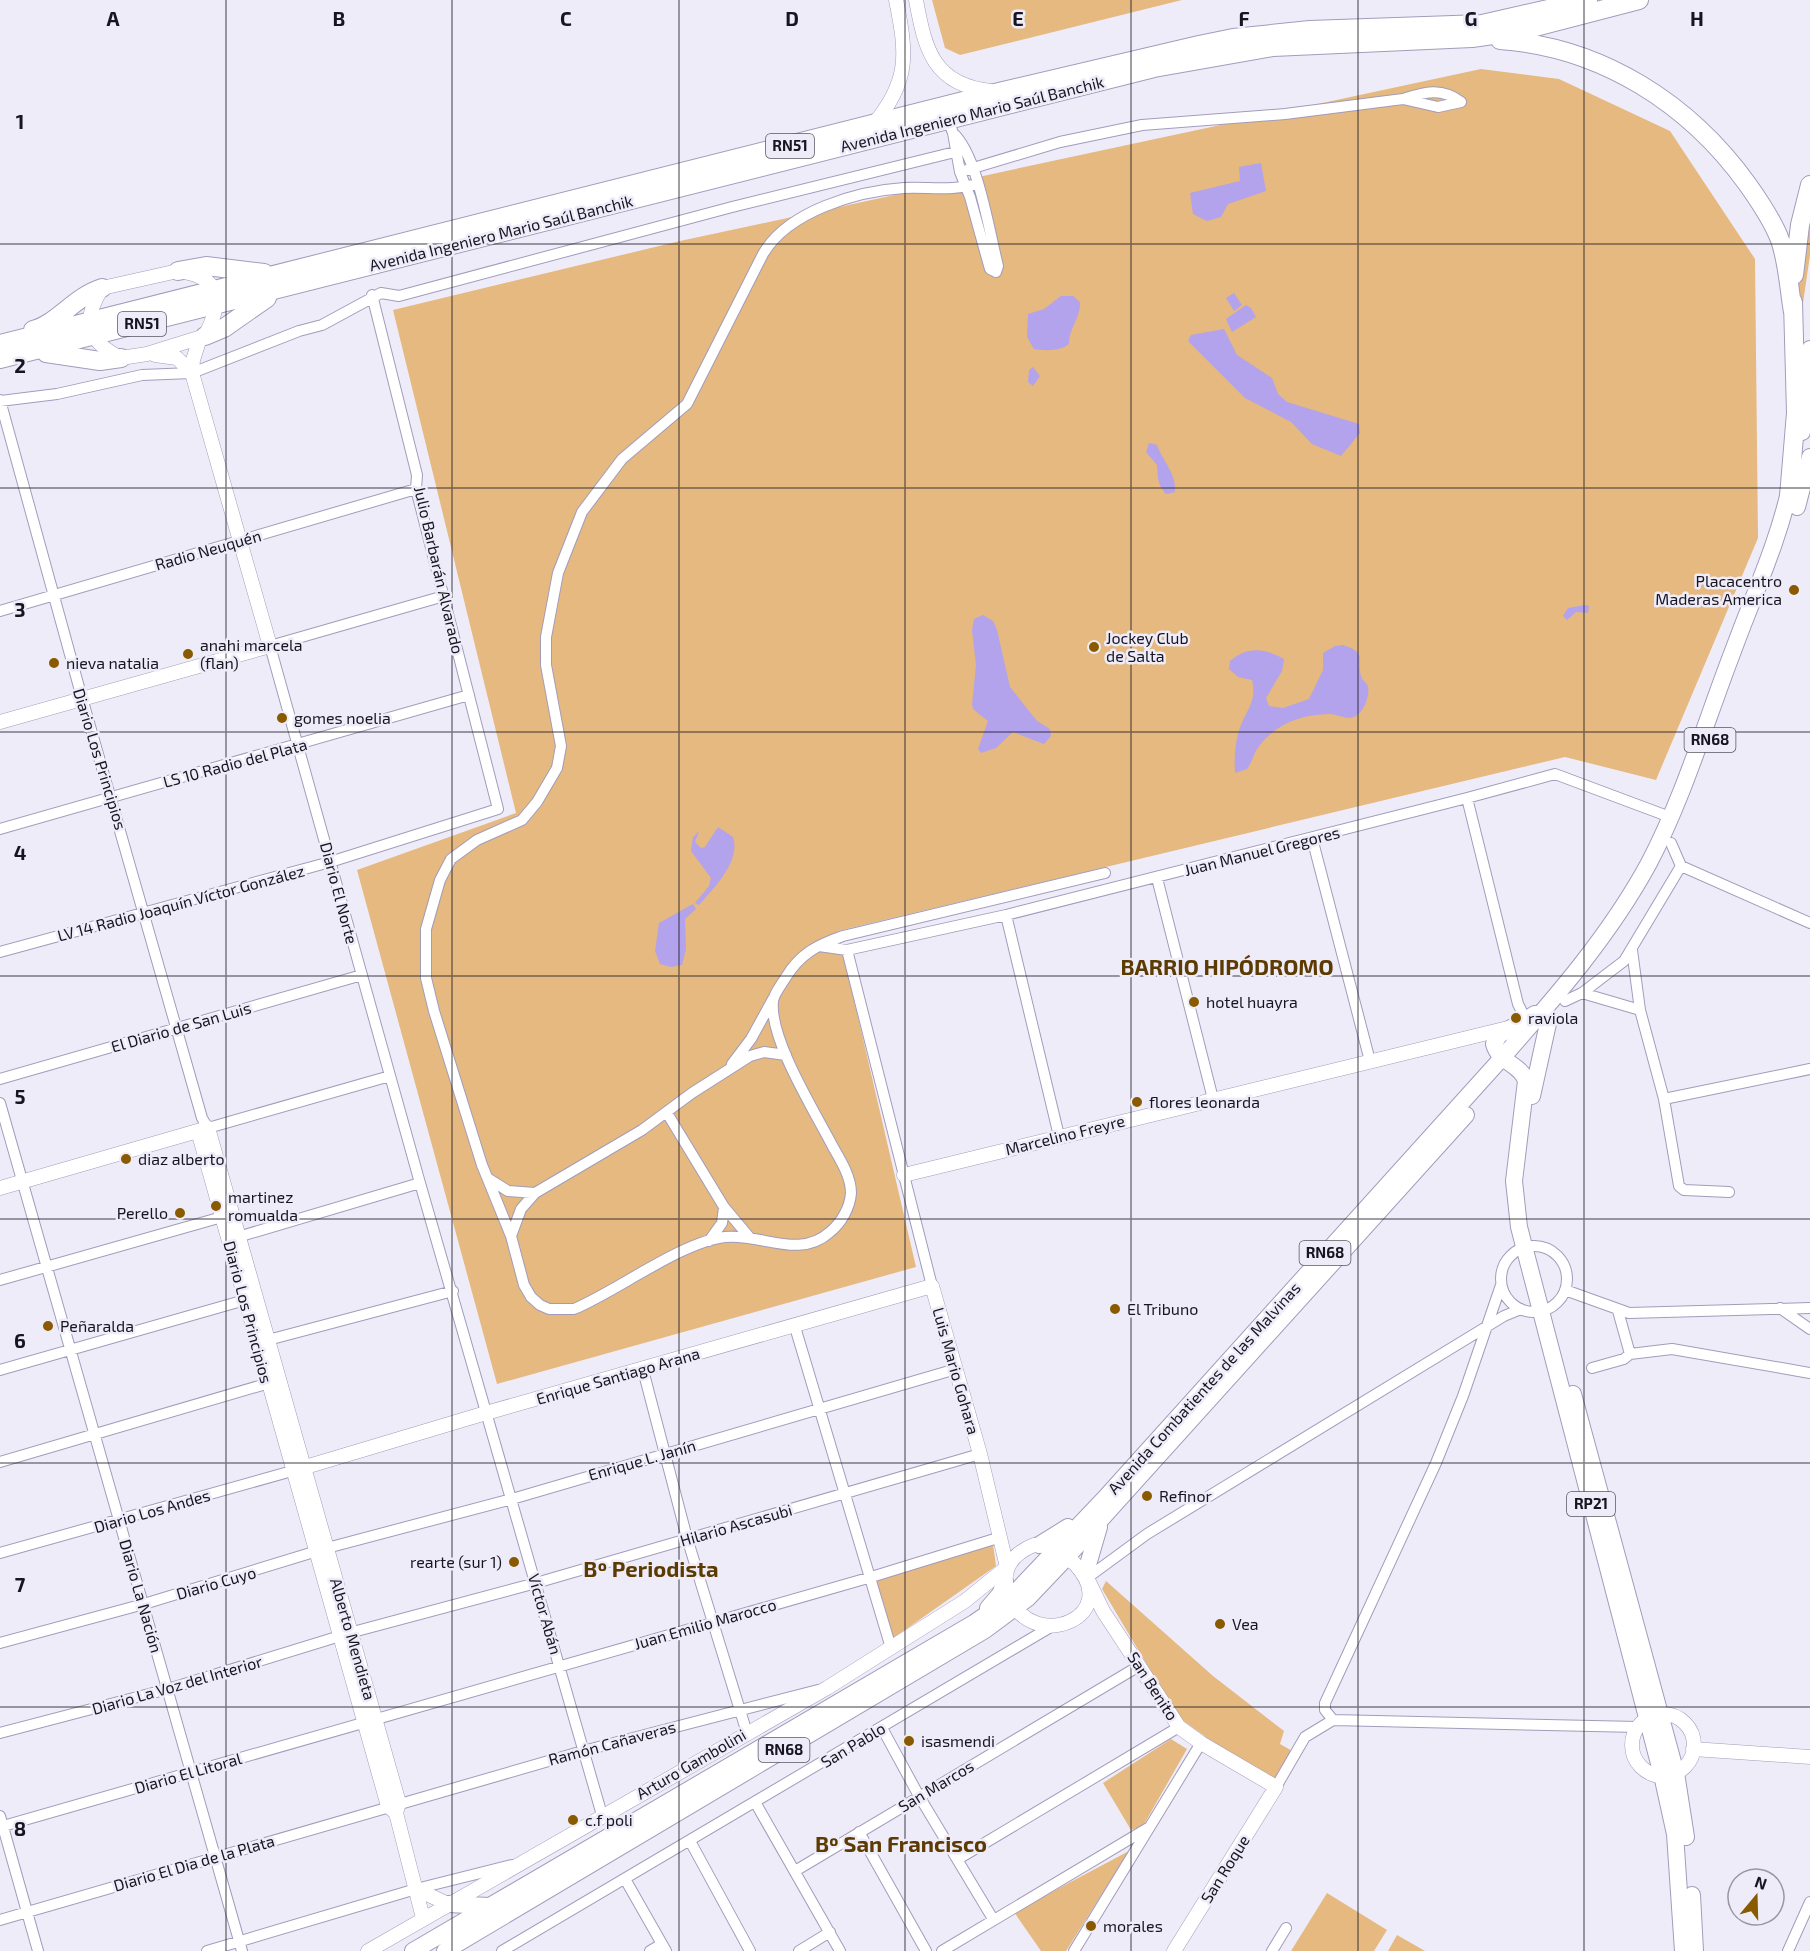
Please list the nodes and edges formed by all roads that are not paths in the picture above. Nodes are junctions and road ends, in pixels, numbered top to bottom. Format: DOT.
graph roads {
  1 [pos="897,0"];
  2 [pos="916,0"];
  3 [pos="1588,0"];
  4 [pos="1639,0"];
  5 [pos="1472,38"];
  6 [pos="999,92"];
  7 [pos="1403,99"];
  8 [pos="872,126"];
  9 [pos="951,126"];
  10 [pos="955,152"];
  11 [pos="975,168"];
  12 [pos="960,172"];
  13 [pos="977,184"];
  14 [pos="1810,185"];
  15 [pos="965,187"];
  16 [pos="178,271"];
  17 [pos="286,280"];
  18 [pos="102,288"];
  19 [pos="372,295"];
  20 [pos="216,298"];
  21 [pos="1793,312"];
  22 [pos="91,330"];
  23 [pos="203,337"];
  24 [pos="0,344"];
  25 [pos="1810,349"];
  26 [pos="147,354"];
  27 [pos="7,358"];
  28 [pos="121,358"];
  29 [pos="192,373"];
  30 [pos="0,401"];
  31 [pos="1810,457"];
  32 [pos="416,489"];
  33 [pos="1789,496"];
  34 [pos="240,541"];
  35 [pos="54,596"];
  36 [pos="444,596"];
  37 [pos="0,611"];
  38 [pos="270,646"];
  39 [pos="469,695"];
  40 [pos="82,698"];
  41 [pos="0,722"];
  42 [pos="298,746"];
  43 [pos="111,796"];
  44 [pos="1467,798"];
  45 [pos="498,809"];
  46 [pos="1670,817"];
  47 [pos="0,829"];
  48 [pos="1312,838"];
  49 [pos="1671,843"];
  50 [pos="330,862"];
  51 [pos="1681,866"];
  52 [pos="1105,873"];
  53 [pos="1157,878"];
  54 [pos="145,911"];
  55 [pos="1006,915"];
  56 [pos="1810,923"];
  57 [pos="815,945"];
  58 [pos="847,950"];
  59 [pos="1632,950"];
  60 [pos="0,952"];
  61 [pos="362,975"];
  62 [pos="1582,993"];
  63 [pos="773,999"];
  64 [pos="1565,1000"];
  65 [pos="1640,1010"];
  66 [pos="1548,1013"];
  67 [pos="1519,1024"];
  68 [pos="178,1028"];
  69 [pos="1472,1036"];
  70 [pos="1541,1046"];
  71 [pos="786,1055"];
  72 [pos="1502,1059"];
  73 [pos="1370,1061"];
  74 [pos="1810,1069"];
  75 [pos="726,1071"];
  76 [pos="390,1077"];
  77 [pos="0,1079"];
  78 [pos="1213,1099"];
  79 [pos="1664,1099"];
  80 [pos="0,1103"];
  81 [pos="667,1113"];
  82 [pos="203,1126"];
  83 [pos="1059,1136"];
  84 [pos="904,1175"];
  85 [pos="489,1179"];
  86 [pos="24,1182"];
  87 [pos="420,1183"];
  88 [pos="0,1188"];
  89 [pos="1729,1192"];
  90 [pos="535,1193"];
  91 [pos="723,1207"];
  92 [pos="226,1215"];
  93 [pos="511,1236"];
  94 [pos="233,1238"];
  95 [pos="750,1238"];
  96 [pos="708,1242"];
  97 [pos="1527,1246"];
  98 [pos="48,1266"];
  99 [pos="0,1280"];
  100 [pos="1501,1285"];
  101 [pos="932,1286"];
  102 [pos="1565,1290"];
  103 [pos="453,1291"];
  104 [pos="250,1299"];
  105 [pos="1780,1308"];
  106 [pos="1810,1308"];
  107 [pos="1521,1309"];
  108 [pos="1544,1310"];
  109 [pos="1618,1311"];
  110 [pos="795,1327"];
  111 [pos="1485,1327"];
  112 [pos="1810,1329"];
  113 [pos="268,1340"];
  114 [pos="71,1351"];
  115 [pos="1630,1354"];
  116 [pos="1592,1368"];
  117 [pos="956,1369"];
  118 [pos="0,1370"];
  119 [pos="643,1370"];
  120 [pos="1810,1373"];
  121 [pos="273,1382"];
  122 [pos="820,1410"];
  123 [pos="486,1413"];
  124 [pos="95,1436"];
  125 [pos="665,1453"];
  126 [pos="980,1454"];
  127 [pos="0,1462"];
  128 [pos="298,1468"];
  129 [pos="844,1495"];
  130 [pos="512,1499"];
  131 [pos="120,1520"];
  132 [pos="1101,1520"];
  133 [pos="1001,1537"];
  134 [pos="687,1538"];
  135 [pos="1049,1549"];
  136 [pos="322,1551"];
  137 [pos="0,1553"];
  138 [pos="1006,1574"];
  139 [pos="868,1578"];
  140 [pos="1087,1578"];
  141 [pos="536,1583"];
  142 [pos="144,1604"];
  143 [pos="1017,1608"];
  144 [pos="1086,1608"];
  145 [pos="1103,1611"];
  146 [pos="712,1622"];
  147 [pos="979,1626"];
  148 [pos="1049,1628"];
  149 [pos="346,1635"];
  150 [pos="0,1643"];
  151 [pos="891,1648"];
  152 [pos="1139,1666"];
  153 [pos="560,1667"];
  154 [pos="827,1688"];
  155 [pos="168,1689"];
  156 [pos="738,1710"];
  157 [pos="1649,1719"];
  158 [pos="370,1720"];
  159 [pos="1333,1720"];
  160 [pos="1179,1726"];
  161 [pos="882,1728"];
  162 [pos="0,1733"];
  163 [pos="747,1733"];
  164 [pos="1201,1743"];
  165 [pos="1693,1749"];
  166 [pos="583,1750"];
  167 [pos="1810,1757"];
  168 [pos="191,1772"];
  169 [pos="1669,1774"];
  170 [pos="1276,1787"];
  171 [pos="919,1796"];
  172 [pos="755,1802"];
  173 [pos="394,1807"];
  174 [pos="602,1815"];
  175 [pos="1,1823"];
  176 [pos="1150,1827"];
  177 [pos="859,1832"];
  178 [pos="690,1841"];
  179 [pos="215,1857"];
  180 [pos="958,1858"];
  181 [pos="521,1863"];
  182 [pos="795,1871"];
  183 [pos="625,1879"];
  184 [pos="416,1889"];
  185 [pos="1810,1902"];
  186 [pos="448,1904"];
  187 [pos="489,1906"];
  188 [pos="27,1912"];
  189 [pos="423,1918"];
  190 [pos="993,1919"];
  191 [pos="0,1920"];
  192 [pos="1286,1928"];
  193 [pos="830,1932"];
  194 [pos="240,1946"];
  195 [pos="664,1948"];
  196 [pos="38,1951"];
  197 [pos="207,1951"];
  198 [pos="368,1951"];
  199 [pos="413,1951"];
  200 [pos="445,1951"];
  201 [pos="502,1951"];
  202 [pos="650,1951"];
  203 [pos="750,1951"];
  204 [pos="799,1951"];
  205 [pos="840,1951"];
  206 [pos="926,1951"];
  207 [pos="942,1951"];
  208 [pos="1074,1951"];
  209 [pos="1174,1951"];
  210 [pos="1272,1951"];
  211 [pos="1683,1951"];
  212 [pos="1695,1951"];
  213 [pos="1788,1951"];
  1 -- 8 [label="street"];
  2 -- 6 [label="street"];
  3 -- 6 [label="highway, Avenida Ingeniero Mario Saúl Banchik / RN51"];
  4 -- 5 [label="highway, Avenida Ingeniero Mario Saúl Banchik / RN51"];
  5 -- 9 [label="highway, Avenida Ingeniero Mario Saúl Banchik / RN51"];
  5 -- 21 [label="highway"];
  6 -- 8 [label="highway, Avenida Ingeniero Mario Saúl Banchik / RN51"];
  7 -- 11 [label="street"];
  8 -- 17 [label="highway, Avenida Ingeniero Mario Saúl Banchik / RN51"];
  9 -- 10 [label="street"];
  9 -- 11 [label="street"];
  9 -- 17 [label="highway, Avenida Ingeniero Mario Saúl Banchik / RN51"];
  10 -- 12 [label="street"];
  10 -- 19 [label="street"];
  11 -- 12 [label="street"];
  11 -- 13 [label="street"];
  12 -- 15 [label="street"];
  13 -- 15 [label="street"];
  13 -- 15 [label="street"];
  14 -- 21 [label="highway, RN68"];
  15 -- 85 [label="street"];
  16 -- 17 [label="highway"];
  16 -- 18 [label="street"];
  16 -- 20 [label="street"];
  17 -- 20 [label="highway, Avenida Ingeniero Mario Saúl Banchik / RN51"];
  17 -- 23 [label="highway"];
  18 -- 22 [label="street"];
  18 -- 24 [label="highway"];
  19 -- 29 [label="street"];
  19 -- 32 [label="street, Julio Barbarán Alvarado"];
  20 -- 22 [label="highway, Avenida Ingeniero Mario Saúl Banchik / RN51"];
  20 -- 23 [label="street"];
  21 -- 33 [label="highway, RN68"];
  22 -- 24 [label="highway, Avenida Ingeniero Mario Saúl Banchik / RN51"];
  22 -- 27 [label="highway, Avenida Ingeniero Mario Saúl Banchik / RN51"];
  22 -- 28 [label="street"];
  23 -- 26 [label="street"];
  23 -- 29 [label="street"];
  25 -- 33 [label="main road, Avenida Combatientes de las Malvinas / RN68"];
  26 -- 28 [label="street"];
  26 -- 29 [label="street"];
  27 -- 28 [label="highway"];
  29 -- 30 [label="street"];
  29 -- 34 [label="street, Diario El Norte"];
  30 -- 35 [label="street, Diario Los Principios"];
  31 -- 49 [label="main road, Avenida Combatientes de las Malvinas / RN68"];
  32 -- 34 [label="street, Radio Neuquén"];
  32 -- 36 [label="street, Julio Barbarán Alvarado"];
  33 -- 46 [label="main road, Avenida Combatientes de las Malvinas / RN68"];
  34 -- 35 [label="street, Radio Neuquén"];
  34 -- 38 [label="street, Diario El Norte"];
  35 -- 37 [label="street, Radio Neuquén"];
  35 -- 40 [label="street, Diario Los Principios"];
  36 -- 38 [label="street"];
  36 -- 39 [label="street, Julio Barbarán Alvarado"];
  38 -- 40 [label="street"];
  38 -- 42 [label="street, Diario El Norte"];
  39 -- 42 [label="street, LS 10 Radio del Plata"];
  39 -- 45 [label="street, Julio Barbarán Alvarado"];
  40 -- 41 [label="street"];
  40 -- 43 [label="street, Diario Los Principios"];
  42 -- 43 [label="street, LS 10 Radio del Plata"];
  42 -- 50 [label="street, Diario El Norte"];
  43 -- 47 [label="street, LS 10 Radio del Plata"];
  43 -- 54 [label="street, Diario Los Principios"];
  44 -- 46 [label="street, Juan Manuel Gregores"];
  44 -- 48 [label="street, Juan Manuel Gregores"];
  44 -- 67 [label="street"];
  45 -- 50 [label="street, LV 14 Radio Joaquín Víctor González"];
  46 -- 66 [label="main road, Avenida Combatientes de las Malvinas / RN68"];
  48 -- 53 [label="street, Juan Manuel Gregores"];
  48 -- 73 [label="street"];
  49 -- 51 [label="street"];
  49 -- 64 [label="main road, Avenida Combatientes de las Malvinas / RN68"];
  50 -- 54 [label="street, LV 14 Radio Joaquín Víctor González"];
  50 -- 61 [label="street, Diario El Norte"];
  51 -- 56 [label="street"];
  51 -- 59 [label="street"];
  52 -- 57 [label="street"];
  53 -- 55 [label="street, Juan Manuel Gregores"];
  53 -- 78 [label="street"];
  54 -- 60 [label="street, LV 14 Radio Joaquín Víctor González"];
  54 -- 68 [label="street, Diario Los Principios"];
  55 -- 58 [label="street, Juan Manuel Gregores"];
  55 -- 83 [label="street"];
  57 -- 58 [label="street"];
  57 -- 63 [label="street"];
  58 -- 84 [label="street, Luis Mario Gohara"];
  59 -- 62 [label="street"];
  59 -- 65 [label="street"];
  61 -- 68 [label="street, El Diario de San Luis"];
  61 -- 76 [label="street, Diario El Norte"];
  62 -- 64 [label="street"];
  62 -- 65 [label="street"];
  63 -- 71 [label="street"];
  63 -- 75 [label="street"];
  64 -- 66 [label="main road, Avenida Combatientes de las Malvinas / RN68"];
  65 -- 79 [label="street"];
  66 -- 67 [label="main road"];
  66 -- 70 [label="main road, RP21"];
  66 -- 72 [label="main road, Avenida Combatientes de las Malvinas / RN68"];
  67 -- 69 [label="street, Marcelino Freyre"];
  67 -- 72 [label="main road"];
  68 -- 77 [label="street, El Diario de San Luis"];
  68 -- 82 [label="street, Diario Los Principios"];
  69 -- 72 [label="street"];
  69 -- 73 [label="street, Marcelino Freyre"];
  70 -- 72 [label="main road"];
  70 -- 97 [label="main road, RP21"];
  71 -- 75 [label="street"];
  71 -- 95 [label="street"];
  72 -- 97 [label="main road, RP21"];
  72 -- 132 [label="main road, Avenida Combatientes de las Malvinas / RN68"];
  72 -- 135 [label="main road, Avenida Combatientes de las Malvinas / RN68"];
  73 -- 78 [label="street, Marcelino Freyre"];
  74 -- 79 [label="street"];
  75 -- 81 [label="street"];
  76 -- 82 [label="street"];
  76 -- 87 [label="street, Diario El Norte"];
  78 -- 83 [label="street, Marcelino Freyre"];
  79 -- 89 [label="street"];
  80 -- 86 [label="street, Diario La Nación"];
  81 -- 90 [label="street"];
  81 -- 91 [label="street"];
  82 -- 86 [label="street"];
  82 -- 92 [label="street, Diario Los Principios"];
  83 -- 84 [label="street, Marcelino Freyre"];
  84 -- 101 [label="street, Luis Mario Gohara"];
  85 -- 90 [label="street"];
  85 -- 93 [label="street"];
  86 -- 88 [label="street"];
  86 -- 98 [label="street, Diario La Nación"];
  87 -- 94 [label="street"];
  87 -- 103 [label="street, Diario El Norte"];
  90 -- 93 [label="street"];
  91 -- 95 [label="street"];
  91 -- 96 [label="street"];
  92 -- 94 [label="street, Diario Los Principios"];
  92 -- 98 [label="street"];
  93 -- 96 [label="street"];
  94 -- 104 [label="street, Diario Los Principios"];
  95 -- 96 [label="street"];
  97 -- 100 [label="street"];
  97 -- 102 [label="street"];
  97 -- 108 [label="main road, RP21"];
  98 -- 99 [label="street"];
  98 -- 114 [label="street, Diario La Nación"];
  100 -- 107 [label="street"];
  100 -- 111 [label="street"];
  101 -- 110 [label="street, Enrique Santiago Arana"];
  101 -- 117 [label="street, Luis Mario Gohara"];
  102 -- 108 [label="street"];
  102 -- 109 [label="street"];
  103 -- 113 [label="street"];
  103 -- 123 [label="street, Diario El Norte"];
  104 -- 113 [label="street, Diario Los Principios"];
  104 -- 114 [label="street"];
  104 -- 121 [label="street, Diario Los Principios"];
  105 -- 106 [label="street"];
  105 -- 109 [label="street"];
  105 -- 112 [label="street"];
  107 -- 108 [label="street"];
  107 -- 111 [label="street"];
  108 -- 157 [label="main road, RP21"];
  109 -- 115 [label="street"];
  110 -- 119 [label="street, Enrique Santiago Arana"];
  110 -- 122 [label="street"];
  111 -- 140 [label="street"];
  111 -- 159 [label="street"];
  113 -- 121 [label="street, Diario Los Principios"];
  114 -- 118 [label="street"];
  114 -- 124 [label="street, Diario La Nación"];
  115 -- 116 [label="street"];
  115 -- 120 [label="street"];
  117 -- 122 [label="street, Enrique L. Janín"];
  117 -- 126 [label="street, Luis Mario Gohara"];
  119 -- 123 [label="street, Enrique Santiago Arana"];
  119 -- 125 [label="street"];
  121 -- 124 [label="street"];
  121 -- 128 [label="street, Diario Los Principios"];
  122 -- 125 [label="street, Enrique L. Janín"];
  122 -- 129 [label="street"];
  123 -- 128 [label="street, Enrique Santiago Arana"];
  123 -- 130 [label="street, Víctor Abán"];
  124 -- 127 [label="street"];
  124 -- 131 [label="street, Diario La Nación"];
  125 -- 130 [label="street, Enrique L. Janín"];
  125 -- 134 [label="street"];
  126 -- 129 [label="street, Hilario Ascasubi"];
  126 -- 133 [label="street, Luis Mario Gohara"];
  128 -- 131 [label="street, Diario Los Andes"];
  128 -- 136 [label="street, Alberto Mendieta"];
  129 -- 134 [label="street, Hilario Ascasubi"];
  129 -- 139 [label="street"];
  130 -- 136 [label="street, Enrique L. Janín"];
  130 -- 141 [label="street, Víctor Abán"];
  131 -- 137 [label="street, Diario Los Andes"];
  131 -- 142 [label="street, Diario La Nación"];
  132 -- 135 [label="main road, Avenida Combatientes de las Malvinas / RN68"];
  132 -- 140 [label="main road"];
  133 -- 135 [label="street"];
  133 -- 138 [label="street, Luis Mario Gohara"];
  133 -- 139 [label="street, Juan Emilio Marocco"];
  134 -- 141 [label="street, Hilario Ascasubi"];
  134 -- 146 [label="street"];
  135 -- 138 [label="street, Arturo Gambolini"];
  135 -- 140 [label="street, San Benito"];
  135 -- 143 [label="main road, Avenida Combatientes de las Malvinas / RN68"];
  136 -- 142 [label="street, Diario Cuyo"];
  136 -- 149 [label="street, Alberto Mendieta"];
  138 -- 143 [label="street, Luis Mario Gohara"];
  138 -- 147 [label="main road"];
  138 -- 151 [label="street, Arturo Gambolini"];
  139 -- 146 [label="street, Juan Emilio Marocco"];
  139 -- 151 [label="street"];
  140 -- 144 [label="street"];
  140 -- 145 [label="street, San Benito"];
  141 -- 149 [label="street, Hilario Ascasubi"];
  141 -- 153 [label="street, Víctor Abán"];
  142 -- 150 [label="street, Diario Cuyo"];
  142 -- 155 [label="street, Diario La Nación"];
  143 -- 147 [label="main road, Avenida Combatientes de las Malvinas / RN68"];
  143 -- 148 [label="street"];
  144 -- 145 [label="street"];
  144 -- 148 [label="street"];
  145 -- 152 [label="street, San Benito"];
  146 -- 153 [label="street, Juan Emilio Marocco"];
  146 -- 156 [label="street"];
  147 -- 187 [label="main road, Avenida Combatientes de las Malvinas / RN68"];
  147 -- 200 [label="main road, Avenida Combatientes de las Malvinas / RN68"];
  148 -- 161 [label="street, San Pablo"];
  149 -- 155 [label="street, Diario La Voz del Interior"];
  149 -- 158 [label="street, Alberto Mendieta"];
  151 -- 154 [label="street, Arturo Gambolini"];
  152 -- 160 [label="street, San Benito"];
  152 -- 171 [label="street, San Marcos"];
  153 -- 158 [label="street, Juan Emilio Marocco"];
  153 -- 166 [label="street, Víctor Abán"];
  154 -- 156 [label="street, Ramón Cañaveras"];
  154 -- 163 [label="street, Arturo Gambolini"];
  155 -- 162 [label="street, Diario La Voz del Interior"];
  155 -- 168 [label="street, Diario La Nación"];
  156 -- 163 [label="street"];
  156 -- 166 [label="street, Ramón Cañaveras"];
  157 -- 159 [label="street"];
  157 -- 165 [label="street"];
  157 -- 169 [label="main road, RP21"];
  157 -- 169 [label="street"];
  158 -- 168 [label="street, Diario El Litoral"];
  158 -- 173 [label="street, Alberto Mendieta"];
  159 -- 170 [label="street"];
  160 -- 164 [label="street, San Benito"];
  160 -- 180 [label="street"];
  161 -- 171 [label="street"];
  161 -- 172 [label="street, San Pablo"];
  163 -- 174 [label="street, Arturo Gambolini"];
  164 -- 170 [label="street, San Benito"];
  164 -- 176 [label="street"];
  165 -- 167 [label="street"];
  165 -- 169 [label="street"];
  166 -- 173 [label="street, Ramón Cañaveras"];
  166 -- 174 [label="street, Víctor Abán"];
  168 -- 175 [label="street, Diario El Litoral"];
  168 -- 179 [label="street, Diario La Nación"];
  169 -- 211 [label="main road, RP21"];
  169 -- 212 [label="main road, RP21"];
  170 -- 209 [label="street, San Roque"];
  171 -- 177 [label="street, San Marcos"];
  171 -- 180 [label="street"];
  172 -- 178 [label="street, San Pablo"];
  172 -- 182 [label="street"];
  173 -- 179 [label="street, Diario El Dia de la Plata"];
  173 -- 184 [label="street, Alberto Mendieta"];
  174 -- 181 [label="street, Arturo Gambolini"];
  175 -- 188 [label="street"];
  176 -- 190 [label="street"];
  176 -- 208 [label="street"];
  177 -- 182 [label="street, San Marcos"];
  177 -- 206 [label="street"];
  178 -- 183 [label="street, San Pablo"];
  178 -- 203 [label="street"];
  179 -- 188 [label="street, Diario El Dia de la Plata"];
  179 -- 194 [label="street, Diario La Nación"];
  180 -- 190 [label="street"];
  181 -- 184 [label="street"];
  181 -- 186 [label="street, Arturo Gambolini"];
  182 -- 193 [label="street"];
  183 -- 195 [label="street"];
  183 -- 201 [label="street, San Pablo"];
  184 -- 186 [label="street"];
  184 -- 189 [label="street, Alberto Mendieta"];
  184 -- 194 [label="street"];
  185 -- 213 [label="street"];
  186 -- 187 [label="main road"];
  186 -- 189 [label="street, Arturo Gambolini"];
  187 -- 199 [label="main road, Avenida Combatientes de las Malvinas / RN68"];
  188 -- 191 [label="street, Diario El Dia de la Plata"];
  188 -- 196 [label="street"];
  189 -- 198 [label="street, Arturo Gambolini"];
  190 -- 207 [label="street"];
  192 -- 210 [label="street"];
  193 -- 204 [label="street"];
  193 -- 205 [label="street"];
  194 -- 197 [label="street"];
  195 -- 202 [label="street"];
}
